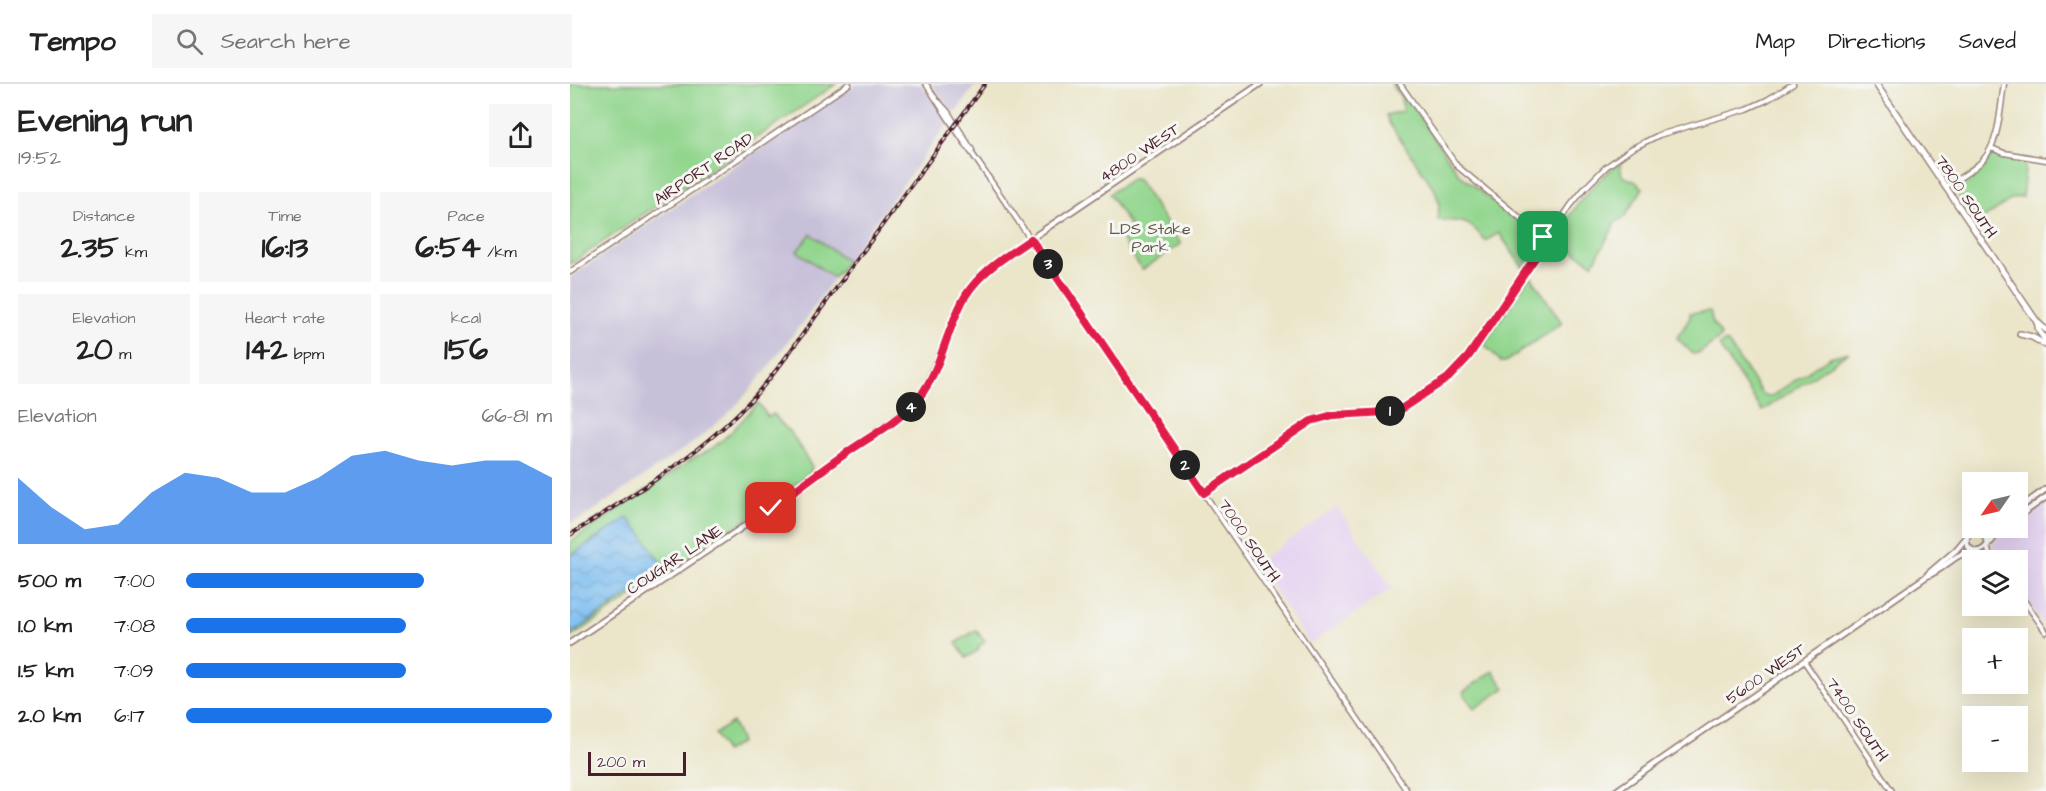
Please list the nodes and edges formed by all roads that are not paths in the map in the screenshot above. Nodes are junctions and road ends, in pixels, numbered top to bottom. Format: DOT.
graph roads {
  1 [pos="849,84"];
  2 [pos="926,84"];
  3 [pos="1260,84"];
  4 [pos="1400,84"];
  5 [pos="1793,84"];
  6 [pos="1876,84"];
  7 [pos="2004,84"];
  8 [pos="1991,147"];
  9 [pos="2046,160"];
  10 [pos="1945,187"];
  11 [pos="1031,239"];
  12 [pos="1547,240"];
  13 [pos="570,272"];
  14 [pos="2037,322"];
  15 [pos="2046,330"];
  16 [pos="2020,334"];
  17 [pos="2046,343"];
  18 [pos="2046,489"];
  19 [pos="1204,493"];
  20 [pos="2045,497"];
  21 [pos="2028,502"];
  22 [pos="2028,510"];
  23 [pos="1965,538"];
  24 [pos="1986,538"];
  25 [pos="1994,538"];
  26 [pos="1988,545"];
  27 [pos="1982,550"];
  28 [pos="1988,550"];
  29 [pos="1962,553"];
  30 [pos="1927,576"];
  31 [pos="2028,606"];
  32 [pos="2046,632"];
  33 [pos="570,643"];
  34 [pos="1804,661"];
  35 [pos="1407,791"];
  36 [pos="1617,791"];
  37 [pos="1892,791"];
  1 -- 13 [label="street, AIRPORT ROAD"];
  2 -- 11 [label="street, 7000 SOUTH"];
  3 -- 11 [label="main road, 4800 WEST"];
  4 -- 12 [label="street"];
  5 -- 12 [label="street"];
  6 -- 10 [label="main road, 7800 SOUTH"];
  7 -- 8 [label="street"];
  8 -- 9 [label="street"];
  8 -- 10 [label="street"];
  10 -- 14 [label="main road, 7800 SOUTH"];
  11 -- 19 [label="street, 7000 SOUTH"];
  11 -- 33 [label="main road, COUGAR LANE"];
  12 -- 19 [label="street"];
  14 -- 15 [label="main road, 7800 SOUTH"];
  14 -- 17 [label="main road, 7800 SOUTH"];
  16 -- 17 [label="main road"];
  18 -- 21 [label="main road"];
  19 -- 35 [label="street, 7000 SOUTH"];
  20 -- 22 [label="main road"];
  23 -- 30 [label="main road, 5600 WEST"];
  24 -- 26 [label="main road"];
  25 -- 26 [label="main road"];
  26 -- 27 [label="main road"];
  26 -- 28 [label="street"];
  29 -- 30 [label="main road, 5600 WEST"];
  30 -- 34 [label="main road, 5600 WEST"];
  31 -- 32 [label="street"];
  34 -- 36 [label="main road, 5600 WEST"];
  34 -- 37 [label="street, 7400 SOUTH"];
}
